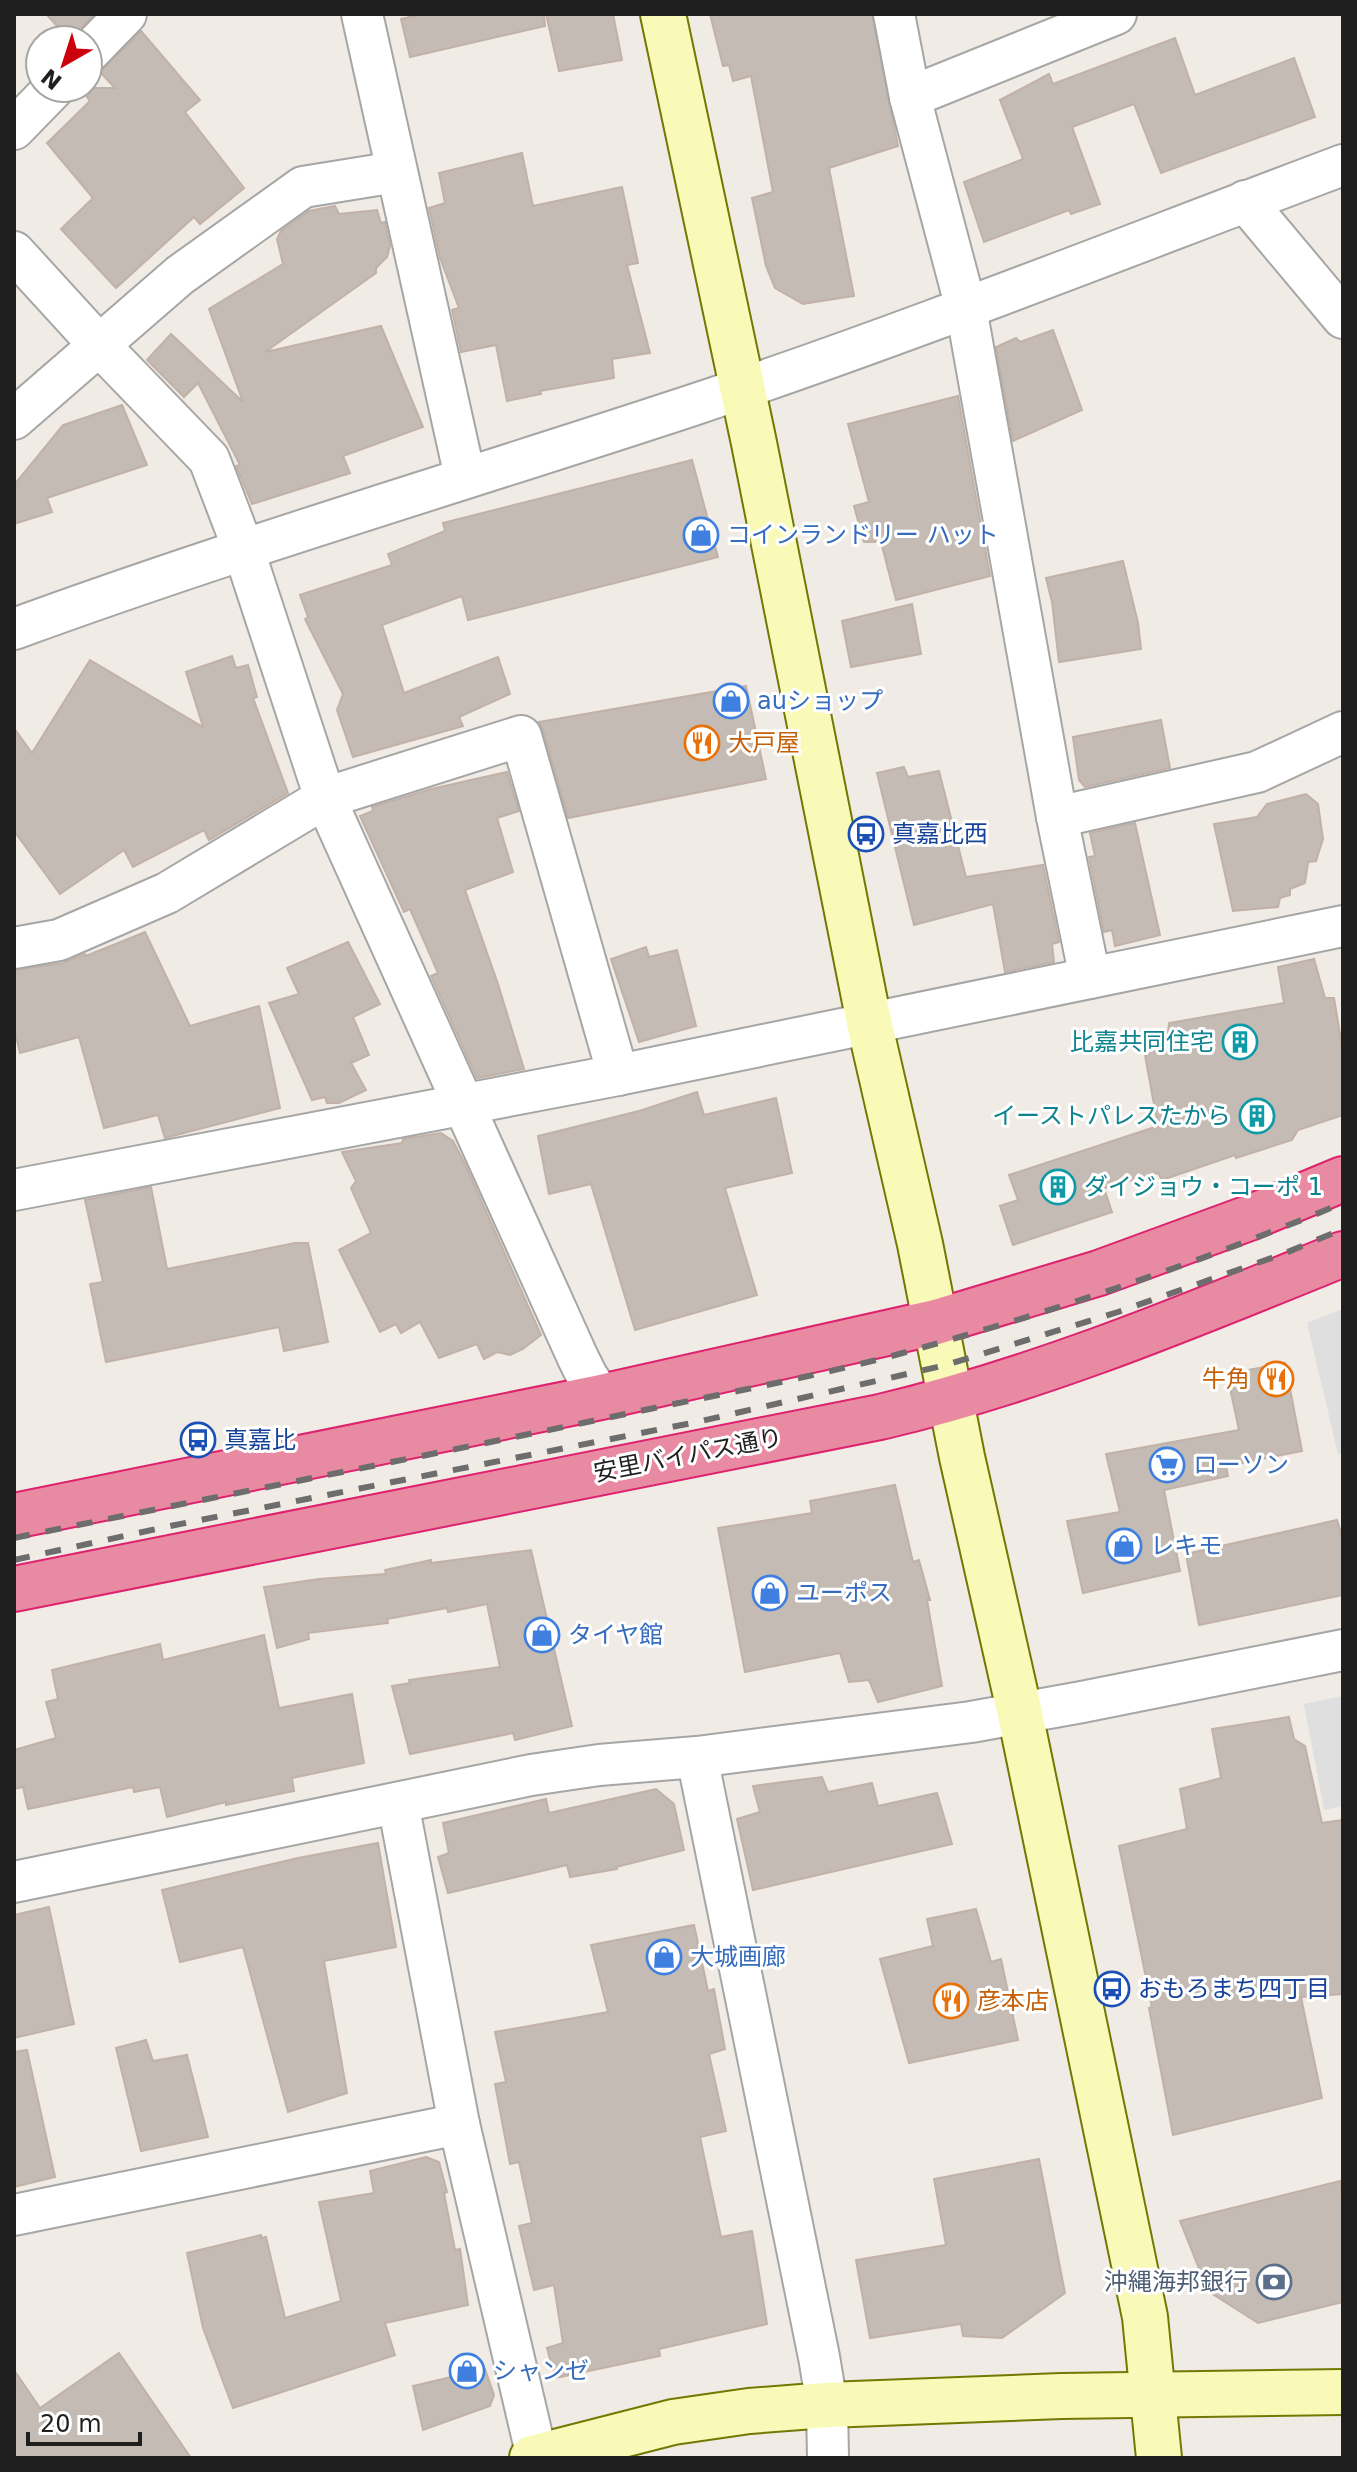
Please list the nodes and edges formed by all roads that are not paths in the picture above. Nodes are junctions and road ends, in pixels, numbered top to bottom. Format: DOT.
graph roads {
  1 [pos="126,14"];
  2 [pos="362,14"];
  3 [pos="663,14"];
  4 [pos="894,14"];
  5 [pos="1116,14"];
  6 [pos="104,37"];
  7 [pos="910,97"];
  8 [pos="38,104"];
  9 [pos="14,129"];
  10 [pos="1343,165"];
  11 [pos="396,172"];
  12 [pos="1245,201"];
  13 [pos="14,252"];
  14 [pos="966,308"];
  15 [pos="1343,318"];
  16 [pos="99,345"];
  17 [pos="741,388"];
  18 [pos="14,419"];
  19 [pos="465,477"];
  20 [pos="243,548"];
  21 [pos="14,629"];
  22 [pos="1343,732"];
  23 [pos="325,798"];
  24 [pos="1057,817"];
  25 [pos="1343,926"];
  26 [pos="14,948"];
  27 [pos="1090,978"];
  28 [pos="869,1022"];
  29 [pos="618,1075"];
  30 [pos="465,1103"];
  31 [pos="1343,1179"];
  32 [pos="14,1190"];
  33 [pos="1343,1254"];
  34 [pos="936,1322"];
  35 [pos="601,1397"];
  36 [pos="951,1400"];
  37 [pos="14,1516"];
  38 [pos="14,1589"];
  39 [pos="1343,1650"];
  40 [pos="1020,1714"];
  41 [pos="697,1757"];
  42 [pos="398,1803"];
  43 [pos="14,1882"];
  44 [pos="459,2124"];
  45 [pos="14,2215"];
  46 [pos="1343,2392"];
  47 [pos="1154,2394"];
  48 [pos="827,2405"];
  49 [pos="535,2457"];
  50 [pos="828,2458"];
  51 [pos="1159,2458"];
  1 -- 6 [label="street"];
  2 -- 11 [label="street"];
  3 -- 17 [label="street"];
  4 -- 7 [label="street"];
  5 -- 7 [label="street"];
  7 -- 14 [label="street"];
  8 -- 9 [label="street"];
  10 -- 12 [label="street"];
  11 -- 16 [label="street"];
  11 -- 19 [label="street"];
  12 -- 14 [label="street"];
  12 -- 15 [label="street"];
  13 -- 16 [label="street"];
  14 -- 17 [label="street"];
  14 -- 24 [label="street"];
  16 -- 18 [label="street"];
  16 -- 20 [label="street"];
  17 -- 19 [label="street"];
  17 -- 28 [label="street"];
  19 -- 20 [label="street"];
  20 -- 21 [label="street"];
  20 -- 23 [label="street"];
  22 -- 24 [label="street"];
  23 -- 26 [label="street"];
  23 -- 29 [label="street"];
  23 -- 30 [label="street"];
  24 -- 27 [label="street"];
  25 -- 27 [label="street"];
  27 -- 28 [label="street"];
  28 -- 29 [label="street"];
  28 -- 34 [label="street"];
  29 -- 30 [label="street"];
  30 -- 32 [label="street"];
  30 -- 35 [label="street"];
  31 -- 34 [label="highway"];
  33 -- 36 [label="highway, 安里バイパス通り"];
  34 -- 35 [label="highway"];
  34 -- 36 [label="street"];
  35 -- 37 [label="highway"];
  36 -- 38 [label="highway, 安里バイパス通り"];
  36 -- 40 [label="street"];
  39 -- 40 [label="street"];
  40 -- 41 [label="street"];
  40 -- 47 [label="street"];
  41 -- 42 [label="street"];
  41 -- 48 [label="street"];
  42 -- 43 [label="street"];
  42 -- 44 [label="street"];
  44 -- 45 [label="street"];
  44 -- 49 [label="street"];
  46 -- 47 [label="street"];
  47 -- 48 [label="street"];
  47 -- 51 [label="street"];
  48 -- 49 [label="street"];
  48 -- 50 [label="street"];
}
